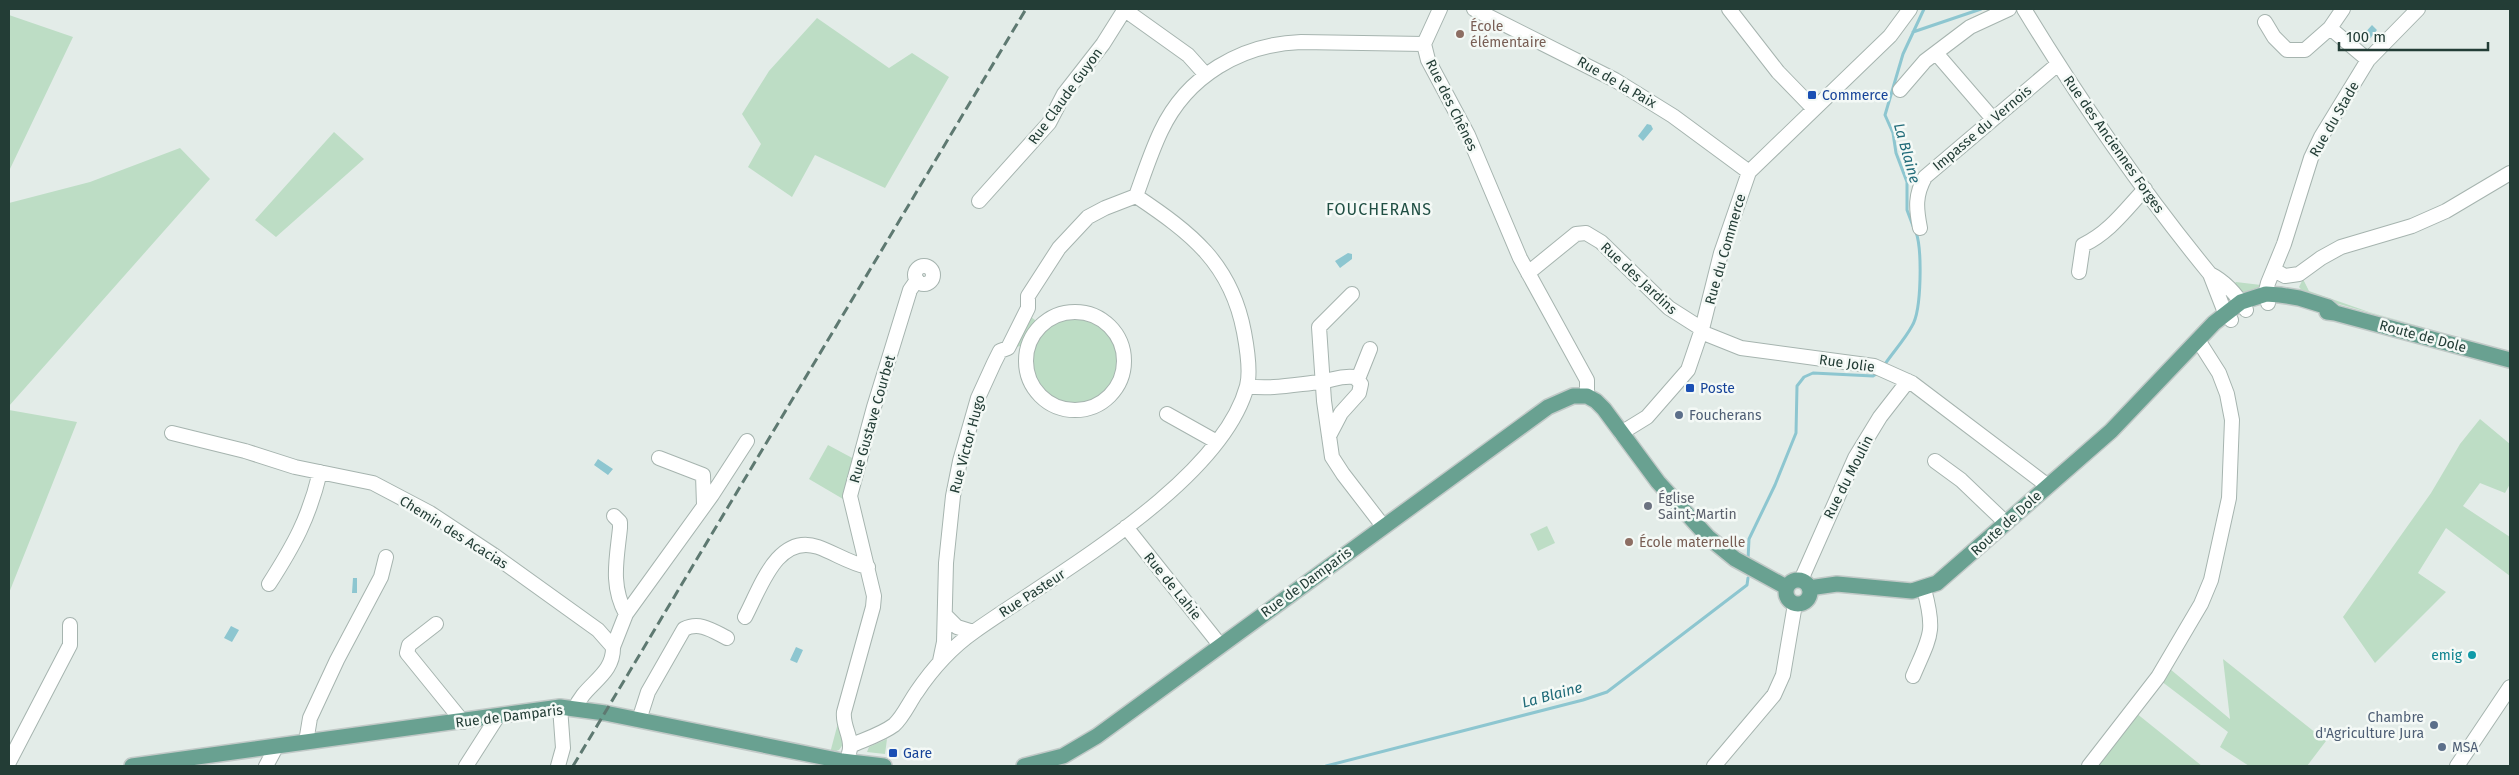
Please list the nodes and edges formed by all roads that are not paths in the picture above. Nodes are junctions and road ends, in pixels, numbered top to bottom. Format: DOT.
graph roads {
  1 [pos="1125,9"];
  2 [pos="1440,9"];
  3 [pos="1474,9"];
  4 [pos="1729,9"];
  5 [pos="1910,9"];
  6 [pos="2009,9"];
  7 [pos="2024,9"];
  8 [pos="2343,9"];
  9 [pos="2418,9"];
  10 [pos="2265,22"];
  11 [pos="2330,28"];
  12 [pos="1424,44"];
  13 [pos="1936,53"];
  14 [pos="2368,60"];
  15 [pos="2058,64"];
  16 [pos="1206,74"];
  17 [pos="1900,90"];
  18 [pos="1813,108"];
  19 [pos="1993,119"];
  20 [pos="1749,172"];
  21 [pos="2510,173"];
  22 [pos="2145,189"];
  23 [pos="1136,196"];
  24 [pos="979,201"];
  25 [pos="1920,228"];
  26 [pos="2274,270"];
  27 [pos="2079,272"];
  28 [pos="1528,273"];
  29 [pos="2210,274"];
  30 [pos="917,280"];
  31 [pos="1352,294"];
  32 [pos="2267,299"];
  33 [pos="2244,306"];
  34 [pos="1028,308"];
  35 [pos="2228,316"];
  36 [pos="1054,317"];
  37 [pos="1702,330"];
  38 [pos="2201,343"];
  39 [pos="1008,348"];
  40 [pos="1370,349"];
  41 [pos="2510,360"];
  42 [pos="1026,368"];
  43 [pos="1358,379"];
  44 [pos="1908,381"];
  45 [pos="1322,382"];
  46 [pos="1247,386"];
  47 [pos="1587,396"];
  48 [pos="1167,414"];
  49 [pos="172,433"];
  50 [pos="1621,433"];
  51 [pos="1329,436"];
  52 [pos="747,441"];
  53 [pos="1218,442"];
  54 [pos="659,458"];
  55 [pos="1935,461"];
  56 [pos="320,472"];
  57 [pos="2048,486"];
  58 [pos="704,506"];
  59 [pos="614,516"];
  60 [pos="2006,523"];
  61 [pos="1382,526"];
  62 [pos="1126,527"];
  63 [pos="386,557"];
  64 [pos="868,568"];
  65 [pos="269,584"];
  66 [pos="1805,584"];
  67 [pos="1786,587"];
  68 [pos="1924,589"];
  69 [pos="1795,604"];
  70 [pos="626,614"];
  71 [pos="945,615"];
  72 [pos="745,617"];
  73 [pos="436,624"];
  74 [pos="70,625"];
  75 [pos="973,632"];
  76 [pos="727,638"];
  77 [pos="1220,645"];
  78 [pos="613,647"];
  79 [pos="940,661"];
  80 [pos="1912,676"];
  81 [pos="2510,687"];
  82 [pos="568,708"];
  83 [pos="498,716"];
  84 [pos="639,720"];
  85 [pos="463,722"];
  86 [pos="306,742"];
  87 [pos="852,745"];
  88 [pos="275,746"];
  89 [pos="9,762"];
  90 [pos="840,764"];
  91 [pos="132,766"];
  92 [pos="266,766"];
  93 [pos="466,766"];
  94 [pos="558,766"];
  95 [pos="884,766"];
  96 [pos="1024,766"];
  97 [pos="1714,766"];
  98 [pos="2089,766"];
  99 [pos="2457,766"];
  1 -- 16 [label="street"];
  1 -- 24 [label="street, Rue Claude Guyon"];
  2 -- 12 [label="street"];
  3 -- 20 [label="street, Rue de la Paix"];
  4 -- 18 [label="street"];
  5 -- 18 [label="street, Rue du Commerce"];
  6 -- 13 [label="street"];
  7 -- 15 [label="street, Rue des Anciennes Forges"];
  8 -- 11 [label="street"];
  9 -- 14 [label="street, Rue du Stade"];
  10 -- 11 [label="street"];
  11 -- 14 [label="street"];
  12 -- 16 [label="street, Rue des Chênes"];
  12 -- 28 [label="street, Rue des Chênes"];
  13 -- 17 [label="street"];
  13 -- 19 [label="street"];
  14 -- 26 [label="street, Rue du Stade"];
  15 -- 19 [label="street, Impasse du Vernois"];
  15 -- 22 [label="street, Rue des Anciennes Forges"];
  16 -- 23 [label="street, Rue des Chênes"];
  18 -- 20 [label="street, Rue du Commerce"];
  19 -- 25 [label="street, Impasse du Vernois"];
  20 -- 37 [label="street, Rue du Commerce"];
  21 -- 26 [label="street"];
  22 -- 27 [label="street"];
  22 -- 29 [label="street, Rue des Anciennes Forges"];
  23 -- 34 [label="street, Rue Victor Hugo"];
  23 -- 46 [label="street, Rue Pasteur"];
  26 -- 32 [label="street, Rue du Stade"];
  28 -- 37 [label="street, Rue des Jardins"];
  28 -- 47 [label="street, Rue des Chênes"];
  29 -- 33 [label="street, Rue des Anciennes Forges"];
  29 -- 35 [label="street, Rue des Anciennes Forges"];
  30 -- 64 [label="street, Rue Gustave Courbet"];
  31 -- 45 [label="street"];
  32 -- 33 [label="main road, Route de Dole"];
  32 -- 41 [label="main road, Route de Dole"];
  33 -- 35 [label="main road, Route de Dole"];
  34 -- 36 [label="street"];
  34 -- 39 [label="street, Rue Victor Hugo"];
  35 -- 38 [label="main road, Route de Dole"];
  36 -- 42 [label="street"];
  36 -- 42 [label="street"];
  37 -- 44 [label="street, Rue Jolie"];
  37 -- 50 [label="street, Rue du Commerce"];
  38 -- 57 [label="main road, Route de Dole"];
  38 -- 98 [label="street"];
  39 -- 42 [label="street"];
  39 -- 71 [label="street, Rue Victor Hugo"];
  40 -- 43 [label="street"];
  43 -- 45 [label="street"];
  43 -- 51 [label="street"];
  44 -- 57 [label="street, Rue Jolie"];
  44 -- 66 [label="street, Rue du Moulin"];
  45 -- 46 [label="street"];
  45 -- 51 [label="street"];
  46 -- 53 [label="street, Rue Pasteur"];
  47 -- 50 [label="main road"];
  47 -- 61 [label="main road, Rue de Damparis"];
  48 -- 53 [label="street"];
  49 -- 56 [label="street, Chemin des Acacias"];
  50 -- 67 [label="main road"];
  51 -- 61 [label="street"];
  52 -- 58 [label="street"];
  53 -- 62 [label="street, Rue Pasteur"];
  54 -- 58 [label="street"];
  55 -- 60 [label="street"];
  56 -- 65 [label="street"];
  56 -- 78 [label="street, Chemin des Acacias"];
  57 -- 60 [label="main road, Route de Dole"];
  58 -- 70 [label="street"];
  59 -- 70 [label="street"];
  60 -- 68 [label="main road, Route de Dole"];
  61 -- 77 [label="main road, Rue de Damparis"];
  62 -- 75 [label="street, Rue Pasteur"];
  62 -- 77 [label="street, Rue de Lahie"];
  63 -- 86 [label="street"];
  64 -- 72 [label="street"];
  64 -- 87 [label="street, Rue Gustave Courbet"];
  66 -- 67 [label="main road"];
  66 -- 68 [label="main road, Route de Dole"];
  66 -- 69 [label="main road"];
  67 -- 69 [label="main road"];
  68 -- 80 [label="street"];
  69 -- 97 [label="street"];
  70 -- 78 [label="street"];
  71 -- 75 [label="street"];
  71 -- 79 [label="street, Rue Victor Hugo"];
  73 -- 85 [label="street"];
  74 -- 89 [label="street"];
  75 -- 79 [label="street, Rue Pasteur"];
  76 -- 84 [label="street"];
  77 -- 96 [label="main road, Rue de Damparis"];
  78 -- 82 [label="street"];
  79 -- 87 [label="street, Rue Pasteur"];
  81 -- 99 [label="street"];
  82 -- 83 [label="main road, Rue de Damparis"];
  82 -- 84 [label="main road, Rue de Damparis"];
  82 -- 94 [label="street"];
  83 -- 85 [label="main road, Rue de Damparis"];
  83 -- 93 [label="street"];
  84 -- 90 [label="main road, Rue de Damparis"];
  85 -- 86 [label="main road, Rue de Damparis"];
  86 -- 88 [label="main road, Rue de Damparis"];
  87 -- 90 [label="street"];
  88 -- 91 [label="main road, Rue de Damparis"];
  88 -- 92 [label="street"];
  90 -- 95 [label="main road, Rue de Damparis"];
}
